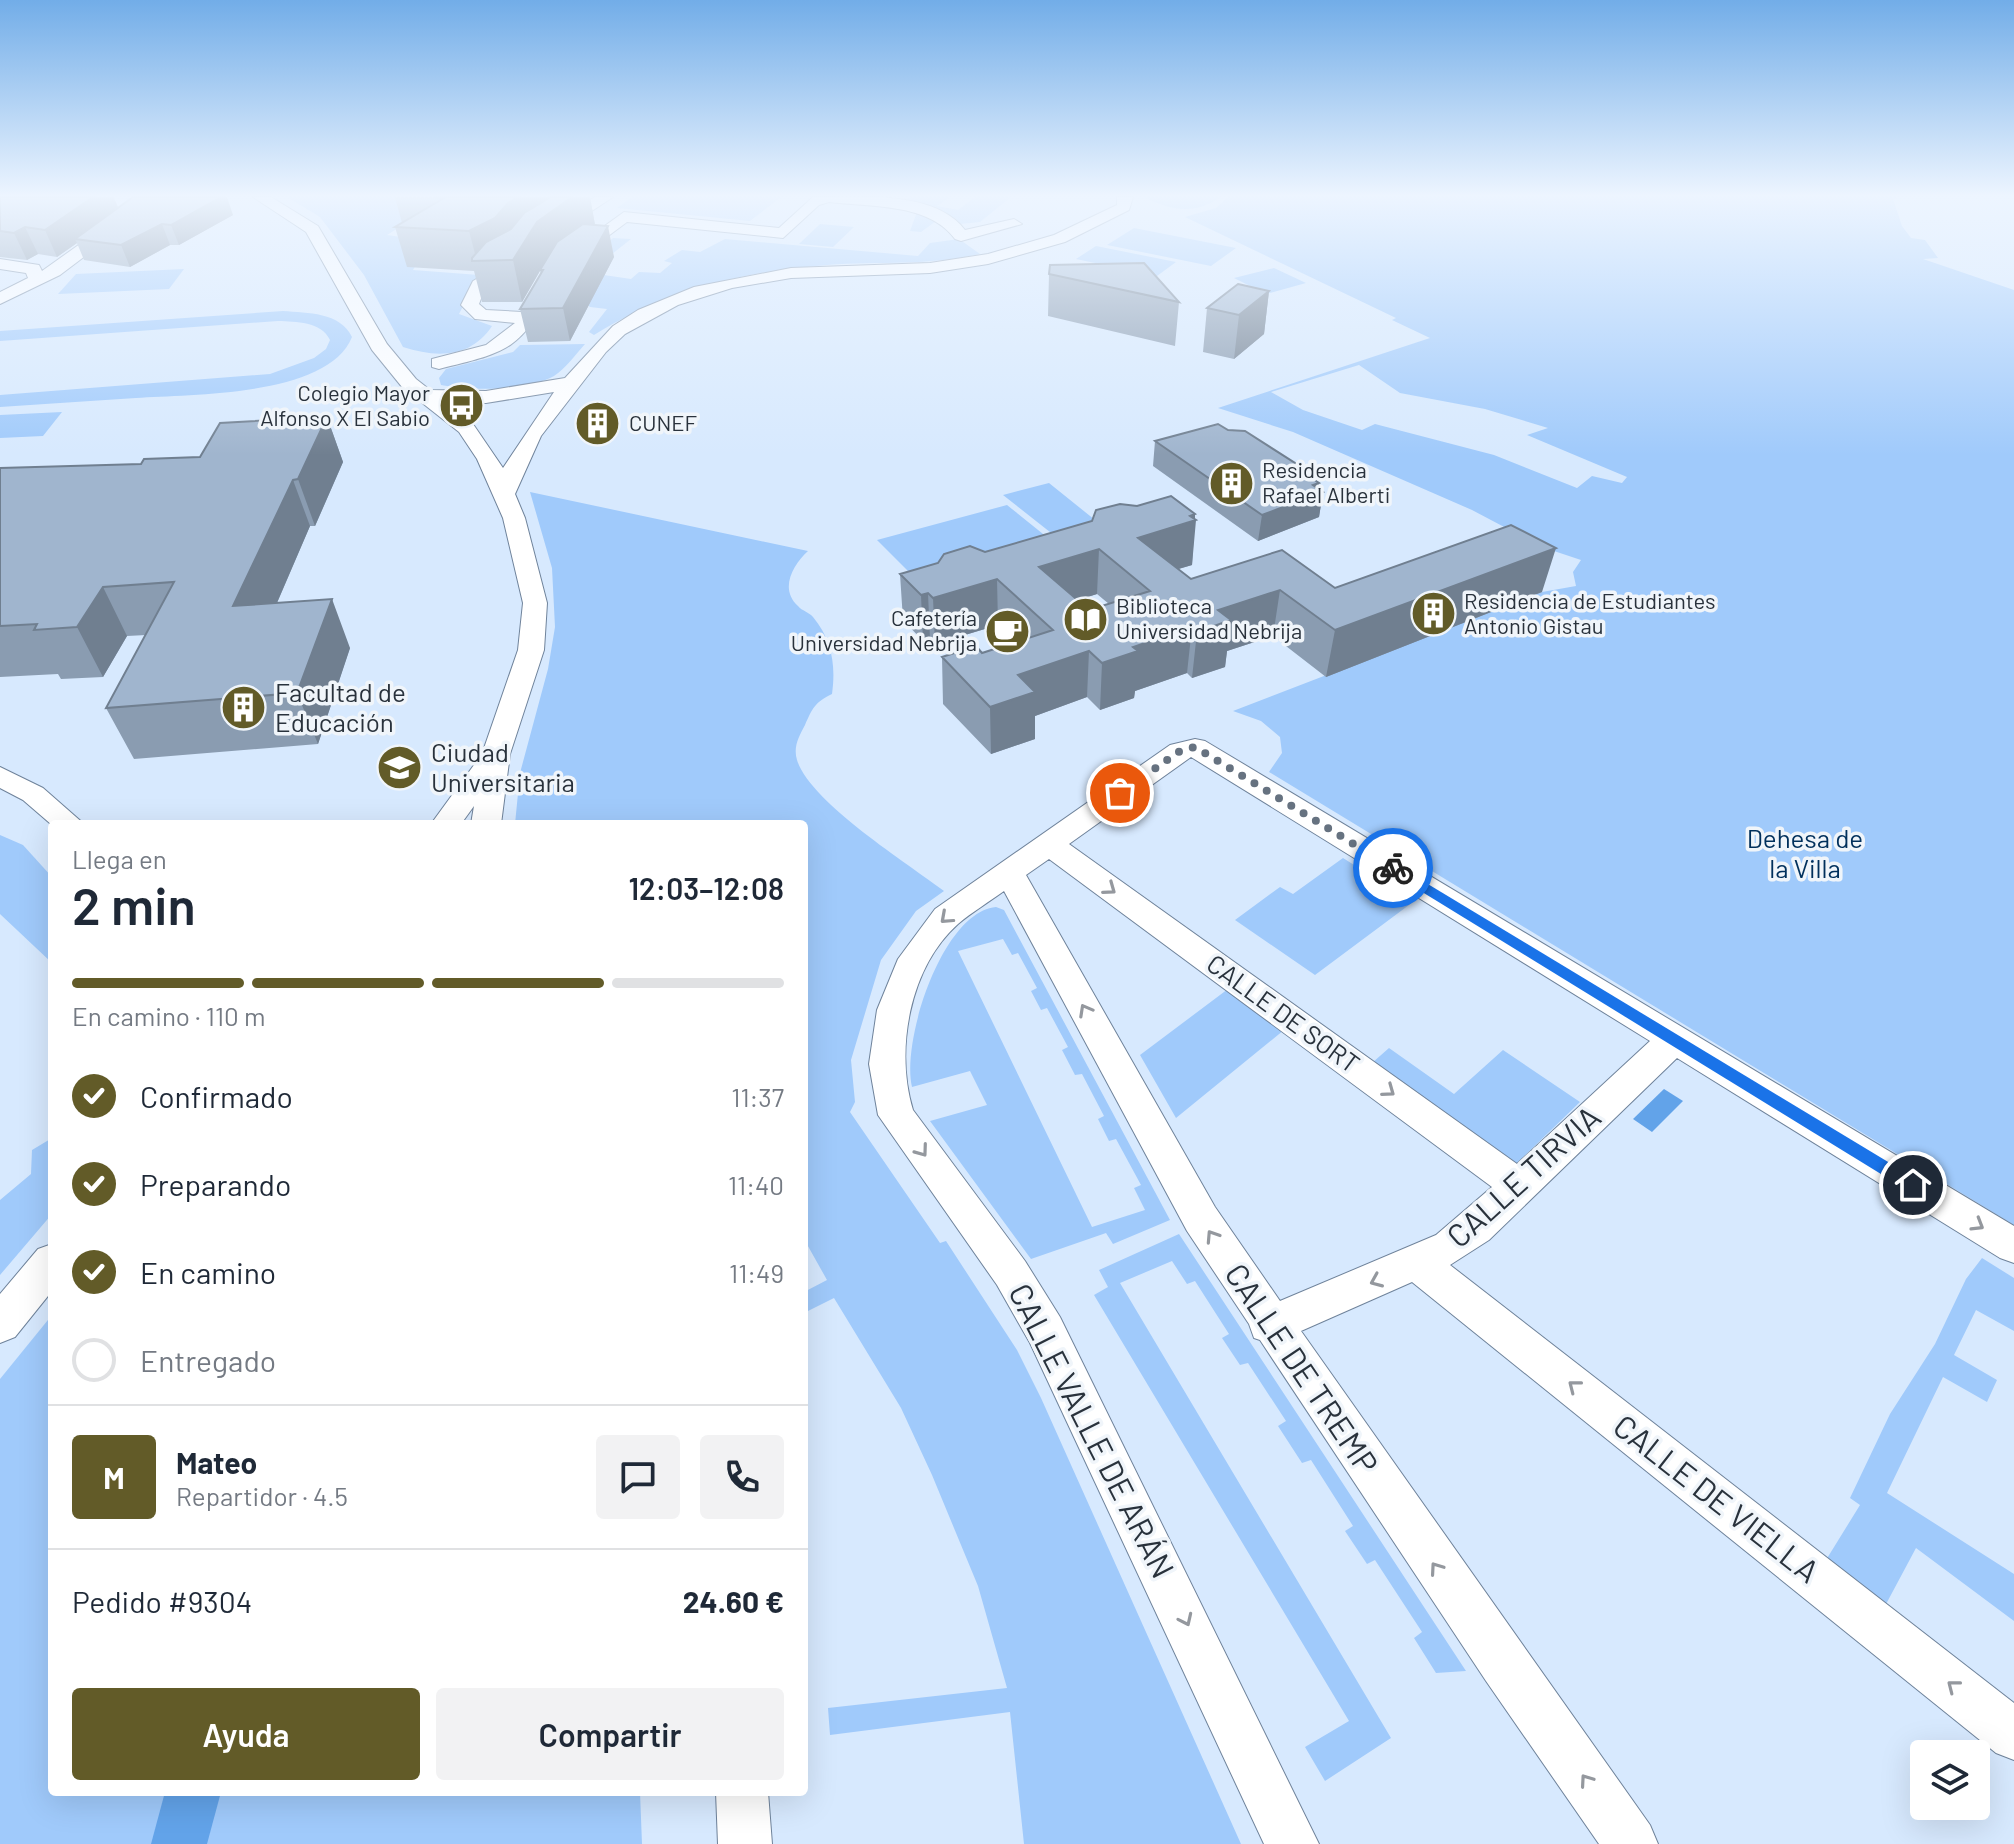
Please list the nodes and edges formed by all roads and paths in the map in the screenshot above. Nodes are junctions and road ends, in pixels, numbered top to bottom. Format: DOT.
graph roads {
  1 [pos="31,283"];
  2 [pos="343,283"];
  3 [pos="481,283"];
  4 [pos="549,283"];
  5 [pos="739,283"];
  6 [pos="0,299"];
  7 [pos="522,325"];
  8 [pos="439,363"];
  9 [pos="571,383"];
  10 [pos="426,396"];
  11 [pos="503,496"];
  12 [pos="496,754"];
  13 [pos="0,776"];
  14 [pos="64,820"];
  15 [pos="449,820"];
  16 [pos="487,820"];
  17 [pos="1047,843"];
  18 [pos="1008,870"];
  19 [pos="1673,1040"];
  20 [pos="1518,1185"];
  21 [pos="2014,1246"];
  22 [pos="1418,1263"];
  23 [pos="48,1266"];
  24 [pos="0,1324"];
  25 [pos="1269,1325"];
  26 [pos="2014,1735"];
  27 [pos="742,1796"];
  28 [pos="745,1844"];
  29 [pos="1292,1844"];
  30 [pos="1631,1844"];
  1 -- 6 [label="street"];
  2 -- 10 [label="street"];
  3 -- 7 [label="street"];
  4 -- 7 [label="street"];
  5 -- 9 [label="street"];
  7 -- 8 [label="street"];
  9 -- 10 [label="street"];
  9 -- 11 [label="street"];
  10 -- 11 [label="street"];
  11 -- 12 [label="street"];
  12 -- 15 [label="street"];
  12 -- 16 [label="street"];
  13 -- 14 [label="street"];
  17 -- 18 [label="street, CALLE VALLE DE ARÁN"];
  17 -- 19 [label="street, CALLE VALLE DE ARÁN"];
  17 -- 20 [label="street, CALLE DE SORT, one-way"];
  25 -- 18 [label="street, CALLE DE TREMP, one-way"];
  18 -- 29 [label="street, CALLE VALLE DE ARÁN, one-way"];
  19 -- 20 [label="street, CALLE TIRVIA"];
  19 -- 21 [label="street, one-way"];
  20 -- 22 [label="street, CALLE TIRVIA"];
  22 -- 25 [label="street, CALLE TIRVIA, one-way"];
  26 -- 22 [label="street, CALLE DE VIELLA, one-way"];
  23 -- 24 [label="street"];
  30 -- 25 [label="street, CALLE DE TREMP, one-way"];
  27 -- 28 [label="street"];
}
